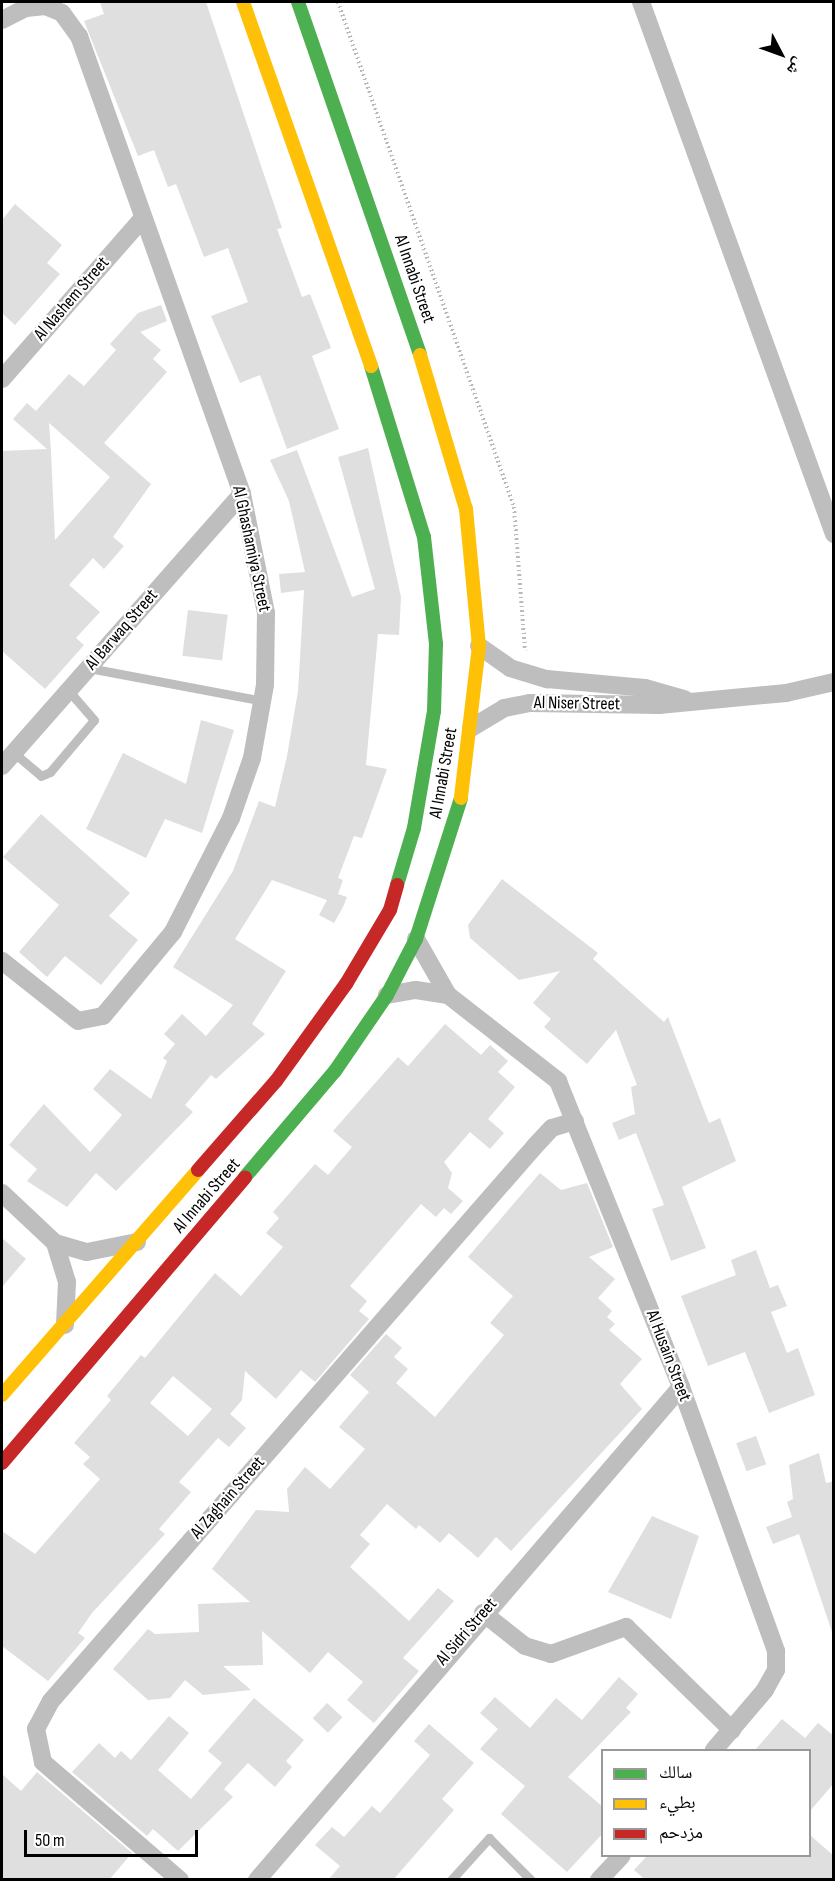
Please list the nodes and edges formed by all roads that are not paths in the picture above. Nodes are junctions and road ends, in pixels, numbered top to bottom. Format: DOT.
graph roads {
  1 [pos="243,2"];
  2 [pos="298,2"];
  3 [pos="641,2"];
  4 [pos="2,20"];
  5 [pos="143,219"];
  6 [pos="2,379"];
  7 [pos="242,494"];
  8 [pos="834,534"];
  9 [pos="479,646"];
  10 [pos="89,668"];
  11 [pos="834,682"];
  12 [pos="69,691"];
  13 [pos="688,700"];
  14 [pos="263,701"];
  15 [pos="471,728"];
  16 [pos="8,760"];
  17 [pos="416,939"];
  18 [pos="2,961"];
  19 [pos="387,995"];
  20 [pos="448,995"];
  21 [pos="575,1121"];
  22 [pos="2,1193"];
  23 [pos="137,1242"];
  24 [pos="55,1243"];
  25 [pos="65,1324"];
  26 [pos="681,1388"];
  27 [pos="2,1395"];
  28 [pos="2,1463"];
  29 [pos="483,1614"];
  30 [pos="732,1730"];
  31 [pos="715,1749"];
  32 [pos="620,1857"];
  33 [pos="180,1880"];
  34 [pos="257,1880"];
  35 [pos="451,1880"];
  36 [pos="531,1880"];
  37 [pos="599,1880"];
  1 -- 23 [label="street, Al Innabi Street"];
  2 -- 9 [label="street, Al Innabi Street"];
  3 -- 8 [label="street"];
  4 -- 5 [label="street, Al Ghashamiya Street"];
  5 -- 6 [label="street, Al Nashem Street"];
  5 -- 7 [label="street, Al Ghashamiya Street"];
  7 -- 10 [label="street, Al Barwaq Street"];
  7 -- 14 [label="street, Al Ghashamiya Street"];
  9 -- 13 [label="street, Al Niser Street"];
  9 -- 15 [label="street, Al Innabi Street"];
  10 -- 12 [label="street, Al Barwaq Street"];
  10 -- 14 [label="lane"];
  11 -- 13 [label="street, Al Niser Street"];
  12 -- 16 [label="street, Al Barwaq Street"];
  12 -- 16 [label="lane"];
  13 -- 15 [label="street, Al Niser Street"];
  14 -- 18 [label="street, Al Ghashamiya Street"];
  15 -- 17 [label="street, Al Innabi Street"];
  17 -- 19 [label="street, Al Innabi Street"];
  17 -- 20 [label="street, Al Husain Street"];
  19 -- 20 [label="street, Al Husain Street"];
  19 -- 28 [label="street, Al Innabi Street"];
  20 -- 21 [label="street, Al Husain Street"];
  21 -- 26 [label="street, Al Husain Street"];
  21 -- 33 [label="street, Al Zaghain Street"];
  22 -- 24 [label="street"];
  23 -- 24 [label="street"];
  23 -- 25 [label="street, Al Innabi Street"];
  24 -- 25 [label="street"];
  25 -- 27 [label="street, Al Innabi Street"];
  26 -- 29 [label="street, Al Sidri Street"];
  26 -- 30 [label="street, Al Husain Street"];
  29 -- 30 [label="street"];
  29 -- 34 [label="street, Al Sidri Street"];
  30 -- 31 [label="street, Al Husain Street"];
  32 -- 37 [label="street"];
  35 -- 36 [label="lane"];
}
